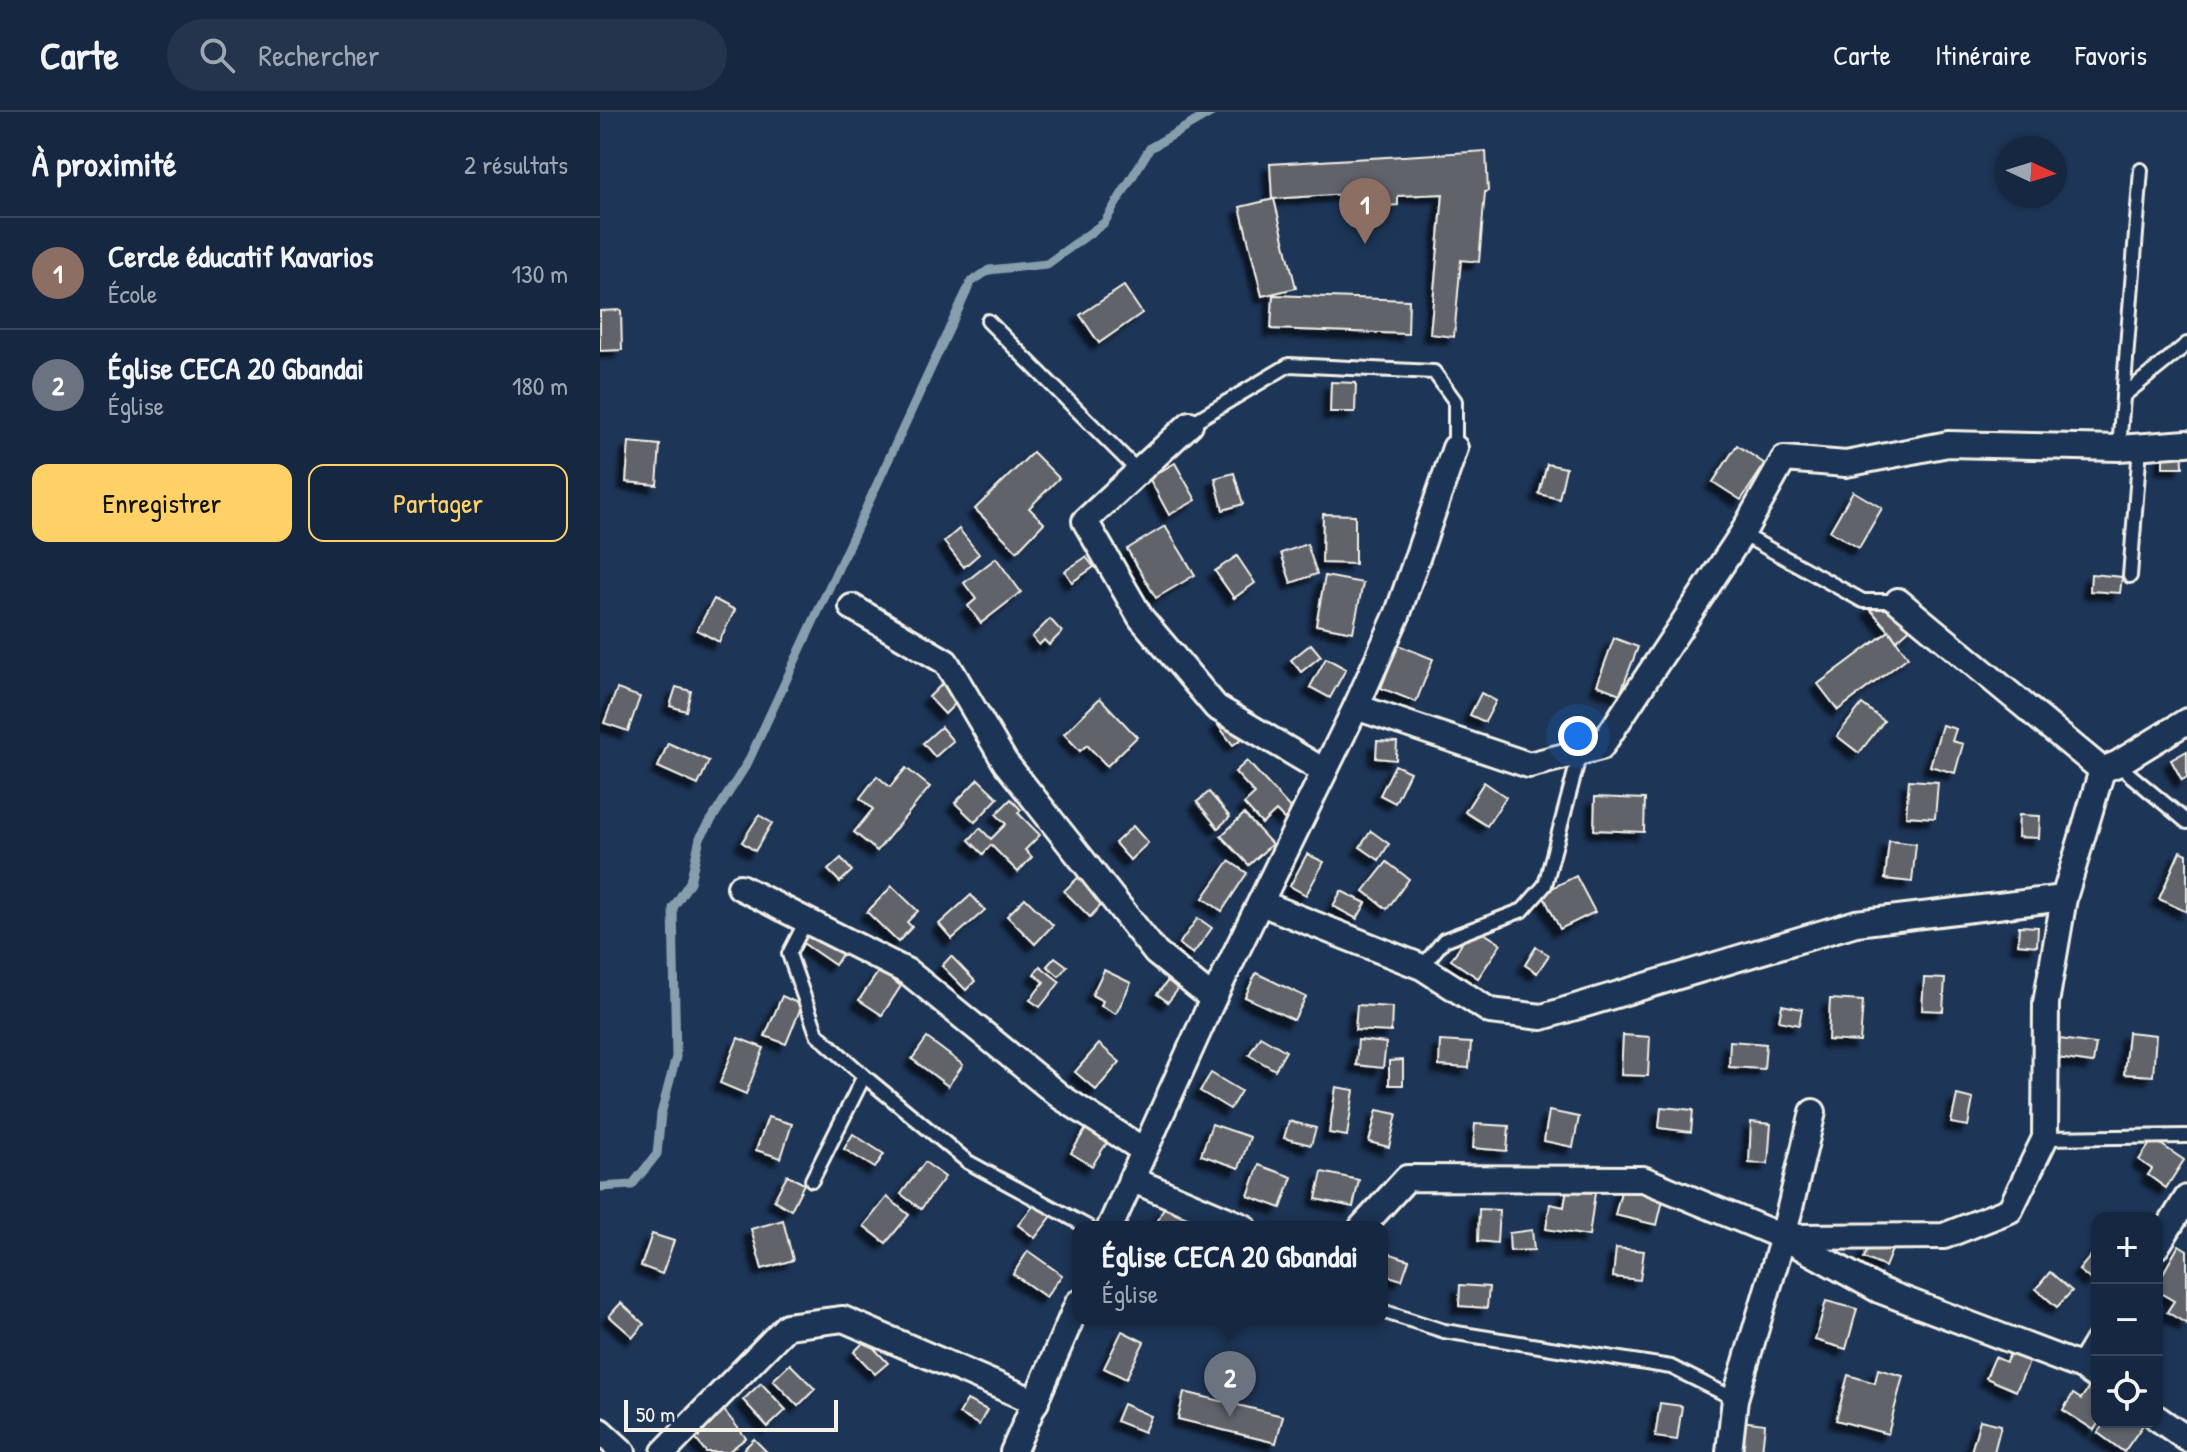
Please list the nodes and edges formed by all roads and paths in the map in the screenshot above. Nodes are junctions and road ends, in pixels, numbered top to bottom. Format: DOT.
graph roads {
  1 [pos="2141,170"];
  2 [pos="988,321"];
  3 [pos="2187,344"];
  4 [pos="2123,396"];
  5 [pos="1190,424"];
  6 [pos="2187,443"];
  7 [pos="1455,448"];
  8 [pos="2129,448"];
  9 [pos="1139,472"];
  10 [pos="1742,534"];
  11 [pos="2130,576"];
  12 [pos="1898,601"];
  13 [pos="852,607"];
  14 [pos="1356,707"];
  15 [pos="2187,721"];
  16 [pos="1580,753"];
  17 [pos="2109,767"];
  18 [pos="1324,771"];
  19 [pos="2187,822"];
  20 [pos="740,887"];
  21 [pos="2064,898"];
  22 [pos="1261,903"];
  23 [pos="806,921"];
  24 [pos="1422,967"];
  25 [pos="1213,999"];
  26 [pos="864,1076"];
  27 [pos="1813,1112"];
  28 [pos="2187,1136"];
  29 [pos="2045,1138"];
  30 [pos="1143,1150"];
  31 [pos="1131,1179"];
  32 [pos="812,1180"];
  33 [pos="2187,1198"];
  34 [pos="1077,1221"];
  35 [pos="1113,1221"];
  36 [pos="1230,1221"];
  37 [pos="1368,1221"];
  38 [pos="2163,1236"];
  39 [pos="1783,1237"];
  40 [pos="1388,1313"];
  41 [pos="1072,1317"];
  42 [pos="2089,1372"];
  43 [pos="1735,1399"];
  44 [pos="1036,1402"];
  45 [pos="2163,1422"];
  46 [pos="600,1431"];
  47 [pos="2187,1439"];
  48 [pos="623,1452"];
  49 [pos="664,1452"];
  50 [pos="1013,1452"];
  51 [pos="1729,1452"];
  1 -- 4 [label="lane"];
  2 -- 9 [label="lane"];
  3 -- 4 [label="lane"];
  4 -- 8 [label="lane"];
  5 -- 7 [label="lane"];
  5 -- 9 [label="street"];
  6 -- 8 [label="street"];
  7 -- 14 [label="street"];
  8 -- 10 [label="street"];
  8 -- 11 [label="lane"];
  9 -- 18 [label="street"];
  10 -- 12 [label="lane"];
  10 -- 16 [label="street"];
  12 -- 17 [label="street"];
  13 -- 25 [label="street"];
  14 -- 16 [label="street"];
  14 -- 18 [label="street"];
  15 -- 17 [label="street"];
  16 -- 24 [label="lane"];
  17 -- 19 [label="lane"];
  17 -- 21 [label="street"];
  18 -- 22 [label="street"];
  20 -- 23 [label="street"];
  21 -- 24 [label="street"];
  21 -- 29 [label="street"];
  22 -- 24 [label="street"];
  22 -- 25 [label="street"];
  23 -- 26 [label="lane"];
  23 -- 30 [label="street"];
  25 -- 30 [label="street"];
  26 -- 32 [label="lane"];
  26 -- 34 [label="lane"];
  27 -- 39 [label="street"];
  28 -- 29 [label="lane"];
  29 -- 39 [label="street"];
  30 -- 31 [label="street"];
  31 -- 35 [label="street"];
  31 -- 36 [label="street"];
  33 -- 38 [label="street"];
  37 -- 39 [label="street"];
  39 -- 42 [label="street"];
  39 -- 43 [label="street"];
  40 -- 43 [label="lane"];
  41 -- 44 [label="street"];
  43 -- 51 [label="street"];
  44 -- 49 [label="street"];
  44 -- 50 [label="street"];
  45 -- 47 [label="street"];
  46 -- 48 [label="street"];
}
